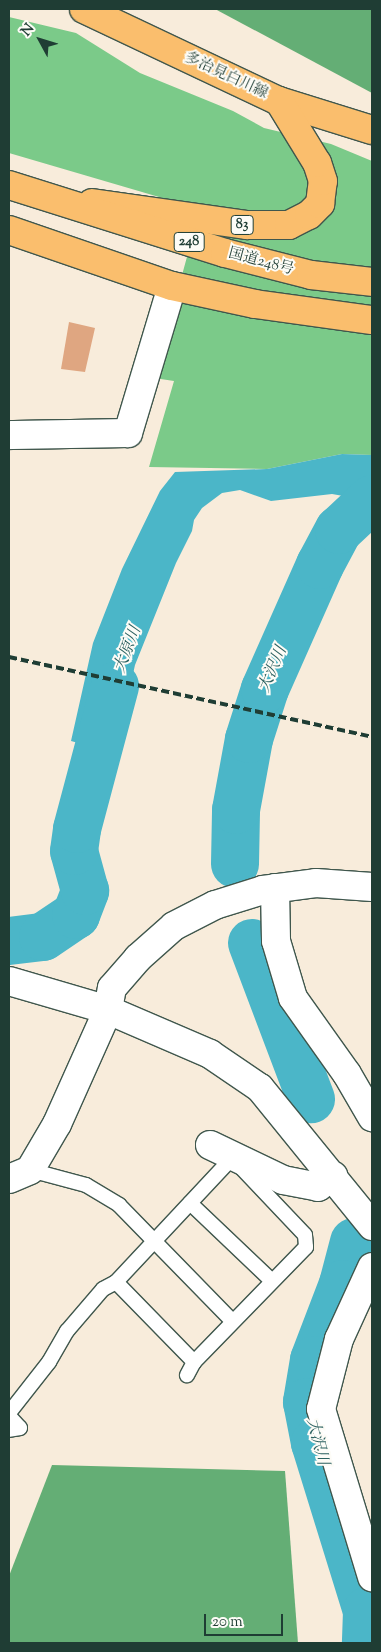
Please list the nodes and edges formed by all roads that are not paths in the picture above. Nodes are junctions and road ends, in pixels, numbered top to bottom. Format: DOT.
graph roads {
  1 [pos="84,9"];
  2 [pos="279,101"];
  3 [pos="372,130"];
  4 [pos="9,185"];
  5 [pos="43,196"];
  6 [pos="9,230"];
  7 [pos="372,282"];
  8 [pos="172,286"];
  9 [pos="372,320"];
  10 [pos="9,435"];
  11 [pos="372,887"];
  12 [pos="276,888"];
  13 [pos="9,981"];
  14 [pos="108,1010"];
  15 [pos="372,1117"];
  16 [pos="221,1152"];
  17 [pos="19,1175"];
  18 [pos="333,1176"];
  19 [pos="190,1203"];
  20 [pos="372,1226"];
  21 [pos="155,1240"];
  22 [pos="372,1267"];
  23 [pos="272,1281"];
  24 [pos="116,1282"];
  25 [pos="233,1322"];
  26 [pos="194,1362"];
  27 [pos="187,1375"];
  28 [pos="9,1414"];
  29 [pos="9,1430"];
  30 [pos="372,1578"];
  1 -- 2 [label="main road, 多治見白川線"];
  2 -- 3 [label="main road, 多治見白川線"];
  2 -- 5 [label="main road, 83"];
  4 -- 5 [label="main road, 国道248号 / 248"];
  5 -- 7 [label="main road, 国道248号 / 248"];
  6 -- 8 [label="main road"];
  8 -- 9 [label="main road"];
  8 -- 10 [label="street"];
  11 -- 12 [label="street"];
  12 -- 14 [label="street"];
  12 -- 15 [label="street"];
  13 -- 14 [label="street"];
  14 -- 17 [label="street"];
  14 -- 18 [label="street"];
  16 -- 18 [label="street"];
  16 -- 19 [label="lane"];
  16 -- 23 [label="lane"];
  17 -- 21 [label="lane"];
  18 -- 20 [label="street"];
  19 -- 21 [label="lane"];
  19 -- 23 [label="lane"];
  21 -- 24 [label="lane"];
  21 -- 25 [label="lane"];
  22 -- 30 [label="street"];
  23 -- 25 [label="lane"];
  24 -- 26 [label="lane"];
  24 -- 28 [label="lane"];
  25 -- 26 [label="lane"];
  26 -- 27 [label="lane"];
  28 -- 29 [label="lane"];
}
